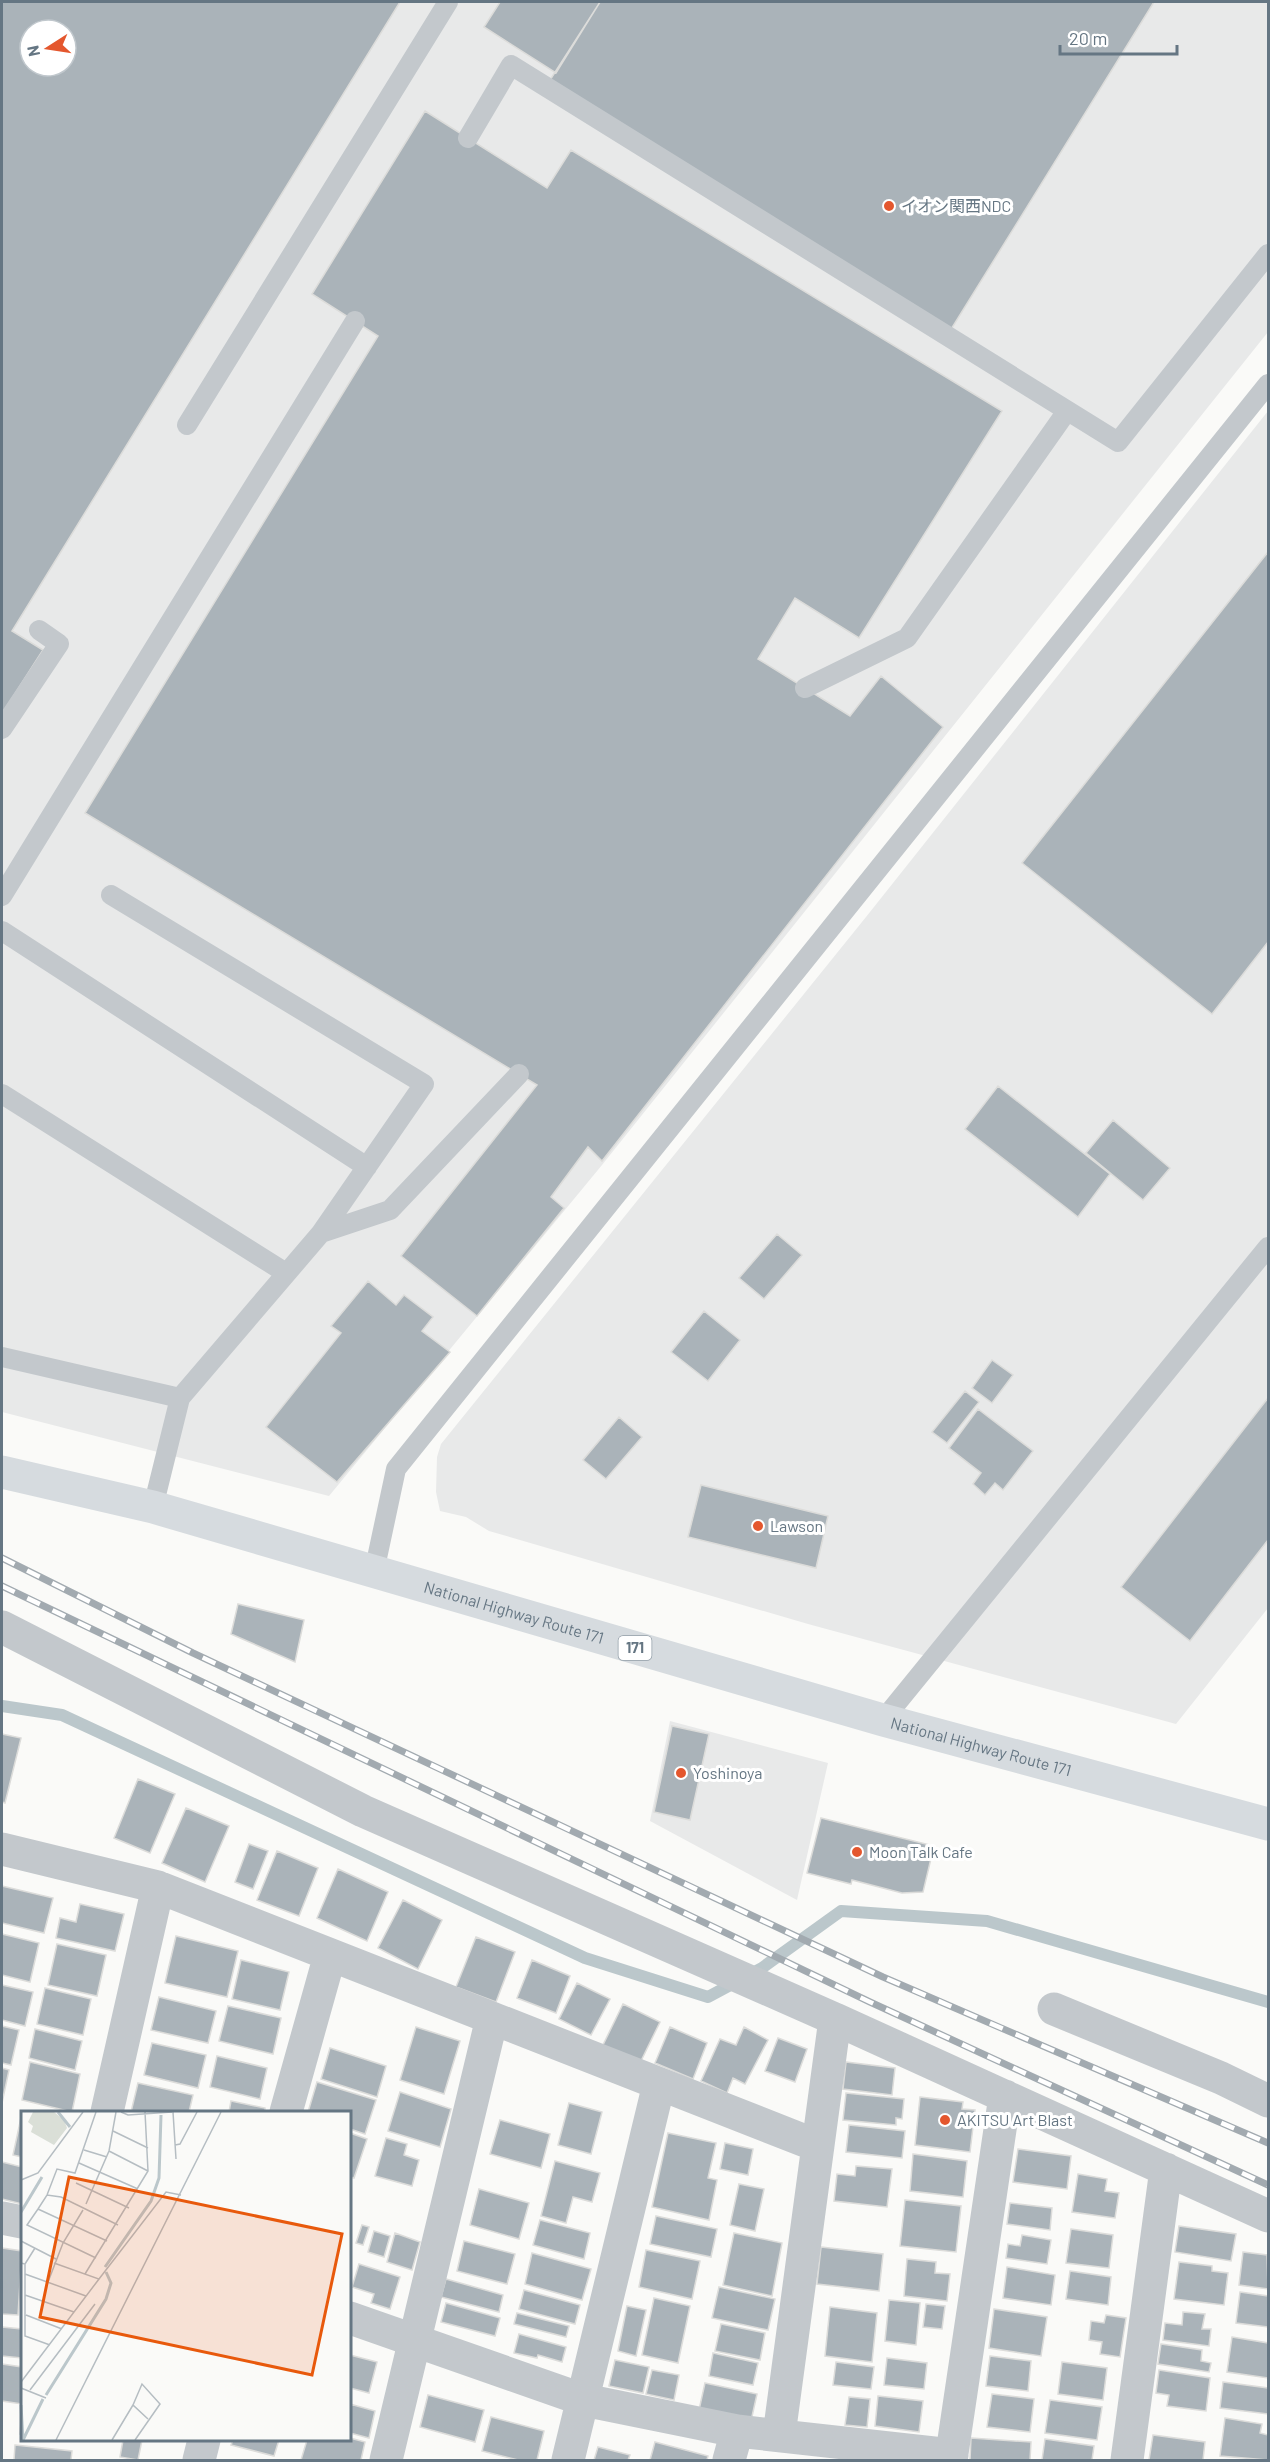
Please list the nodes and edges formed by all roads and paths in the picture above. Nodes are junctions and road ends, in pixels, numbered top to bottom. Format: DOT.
graph roads {
  1 [pos="448,2"];
  2 [pos="468,138"];
  3 [pos="1269,254"];
  4 [pos="355,321"];
  5 [pos="1269,384"];
  6 [pos="1067,411"];
  7 [pos="188,425"];
  8 [pos="39,630"];
  9 [pos="805,688"];
  10 [pos="2,729"];
  11 [pos="111,894"];
  12 [pos="2,896"];
  13 [pos="2,932"];
  14 [pos="519,1074"];
  15 [pos="2,1094"];
  16 [pos="367,1167"];
  17 [pos="321,1233"];
  18 [pos="1269,1247"];
  19 [pos="286,1273"];
  20 [pos="2,1358"];
  21 [pos="180,1398"];
  22 [pos="2,1472"];
  23 [pos="153,1506"];
  24 [pos="375,1572"];
  25 [pos="2,1627"];
  26 [pos="883,1720"];
  27 [pos="1269,1824"];
  28 [pos="2,1849"];
  29 [pos="158,1887"];
  30 [pos="330,1955"];
  31 [pos="1054,2009"];
  32 [pos="492,2018"];
  33 [pos="835,2019"];
  34 [pos="659,2084"];
  35 [pos="1005,2096"];
  36 [pos="1269,2101"];
  37 [pos="107,2111"];
  38 [pos="286,2111"];
  39 [pos="818,2146"];
  40 [pos="1166,2169"];
  41 [pos="1269,2216"];
  42 [pos="2,2218"];
  43 [pos="21,2222"];
  44 [pos="351,2318"];
  45 [pos="415,2341"];
  46 [pos="584,2400"];
  47 [pos="779,2435"];
  48 [pos="204,2441"];
  49 [pos="733,2446"];
  50 [pos="952,2458"];
  51 [pos="199,2460"];
  52 [pos="386,2460"];
  53 [pos="568,2460"];
  54 [pos="1127,2460"];
  1 -- 7 [label="lane"];
  2 -- 6 [label="lane"];
  3 -- 6 [label="lane"];
  4 -- 12 [label="lane"];
  5 -- 24 [label="lane"];
  6 -- 9 [label="lane"];
  8 -- 10 [label="lane"];
  11 -- 16 [label="lane"];
  13 -- 16 [label="lane"];
  14 -- 17 [label="lane"];
  15 -- 19 [label="lane"];
  16 -- 17 [label="lane"];
  17 -- 19 [label="lane"];
  18 -- 26 [label="lane"];
  19 -- 21 [label="lane"];
  20 -- 21 [label="lane"];
  21 -- 23 [label="lane"];
  22 -- 23 [label="highway, National Highway Route 171 / 171"];
  23 -- 24 [label="highway, National Highway Route 171 / 171"];
  24 -- 26 [label="highway, National Highway Route 171 / 171"];
  25 -- 33 [label="street"];
  26 -- 27 [label="highway, National Highway Route 171 / 171"];
  28 -- 29 [label="street"];
  29 -- 30 [label="street"];
  29 -- 37 [label="street"];
  30 -- 32 [label="street"];
  30 -- 38 [label="street"];
  31 -- 36 [label="street"];
  32 -- 34 [label="street"];
  32 -- 45 [label="street"];
  33 -- 35 [label="street"];
  33 -- 39 [label="street"];
  34 -- 39 [label="street"];
  34 -- 46 [label="street"];
  35 -- 40 [label="street"];
  35 -- 50 [label="street"];
  39 -- 47 [label="street"];
  40 -- 41 [label="street"];
  40 -- 54 [label="street"];
  42 -- 43 [label="street"];
  44 -- 45 [label="street"];
  45 -- 46 [label="street"];
  45 -- 52 [label="street"];
  46 -- 49 [label="street"];
  46 -- 53 [label="street"];
  47 -- 49 [label="street"];
  47 -- 50 [label="street"];
  48 -- 51 [label="street"];
}
